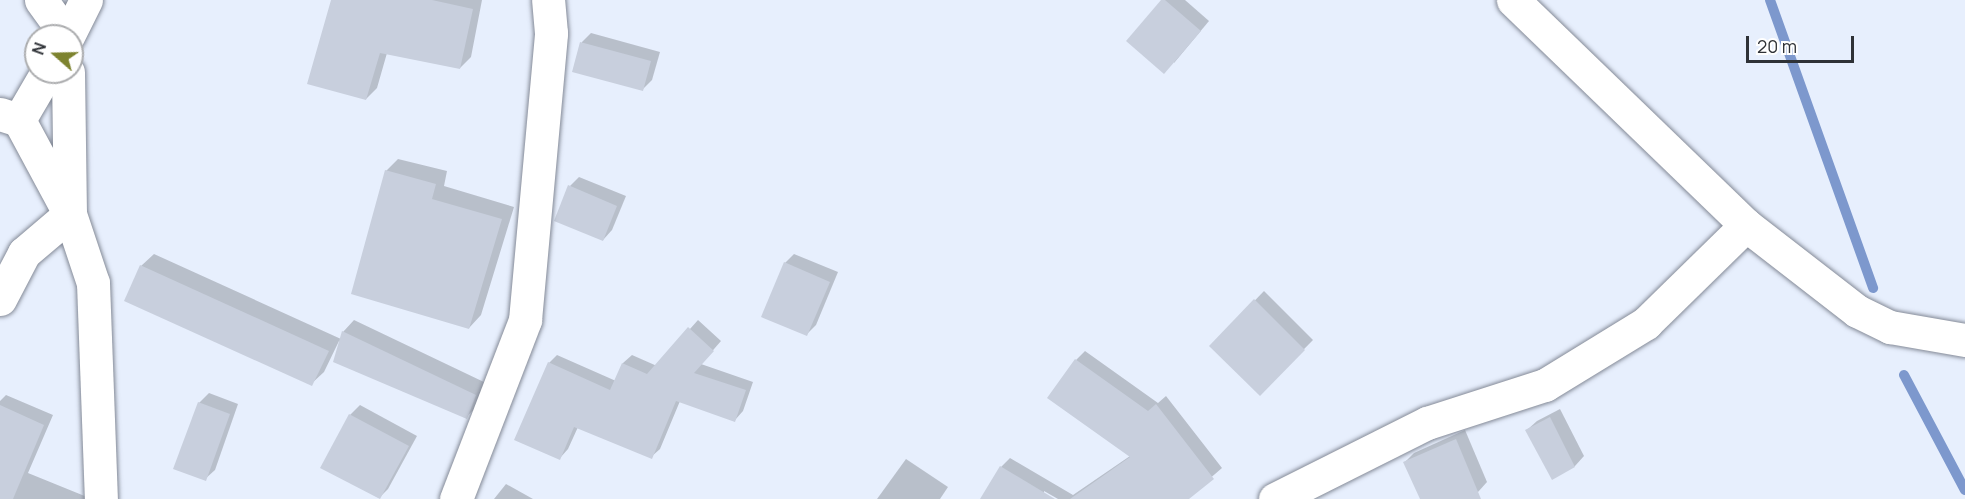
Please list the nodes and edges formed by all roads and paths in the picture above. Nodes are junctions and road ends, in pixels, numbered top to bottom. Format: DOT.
graph roads {
  1 [pos="40,0"];
  2 [pos="86,0"];
  3 [pos="548,0"];
  4 [pos="1513,0"];
  5 [pos="59,24"];
  6 [pos="74,24"];
  7 [pos="37,84"];
  8 [pos="68,84"];
  9 [pos="10,117"];
  10 [pos="70,214"];
  11 [pos="1746,225"];
  12 [pos="0,299"];
  13 [pos="1965,340"];
  14 [pos="101,499"];
  15 [pos="456,499"];
  16 [pos="1275,499"];
  1 -- 5 [label="street"];
  2 -- 6 [label="street"];
  3 -- 15 [label="street"];
  4 -- 11 [label="street"];
  7 -- 9 [label="street"];
  8 -- 10 [label="street"];
  9 -- 10 [label="street"];
  10 -- 12 [label="street"];
  10 -- 14 [label="street"];
  11 -- 13 [label="street"];
  11 -- 16 [label="street"];
}
